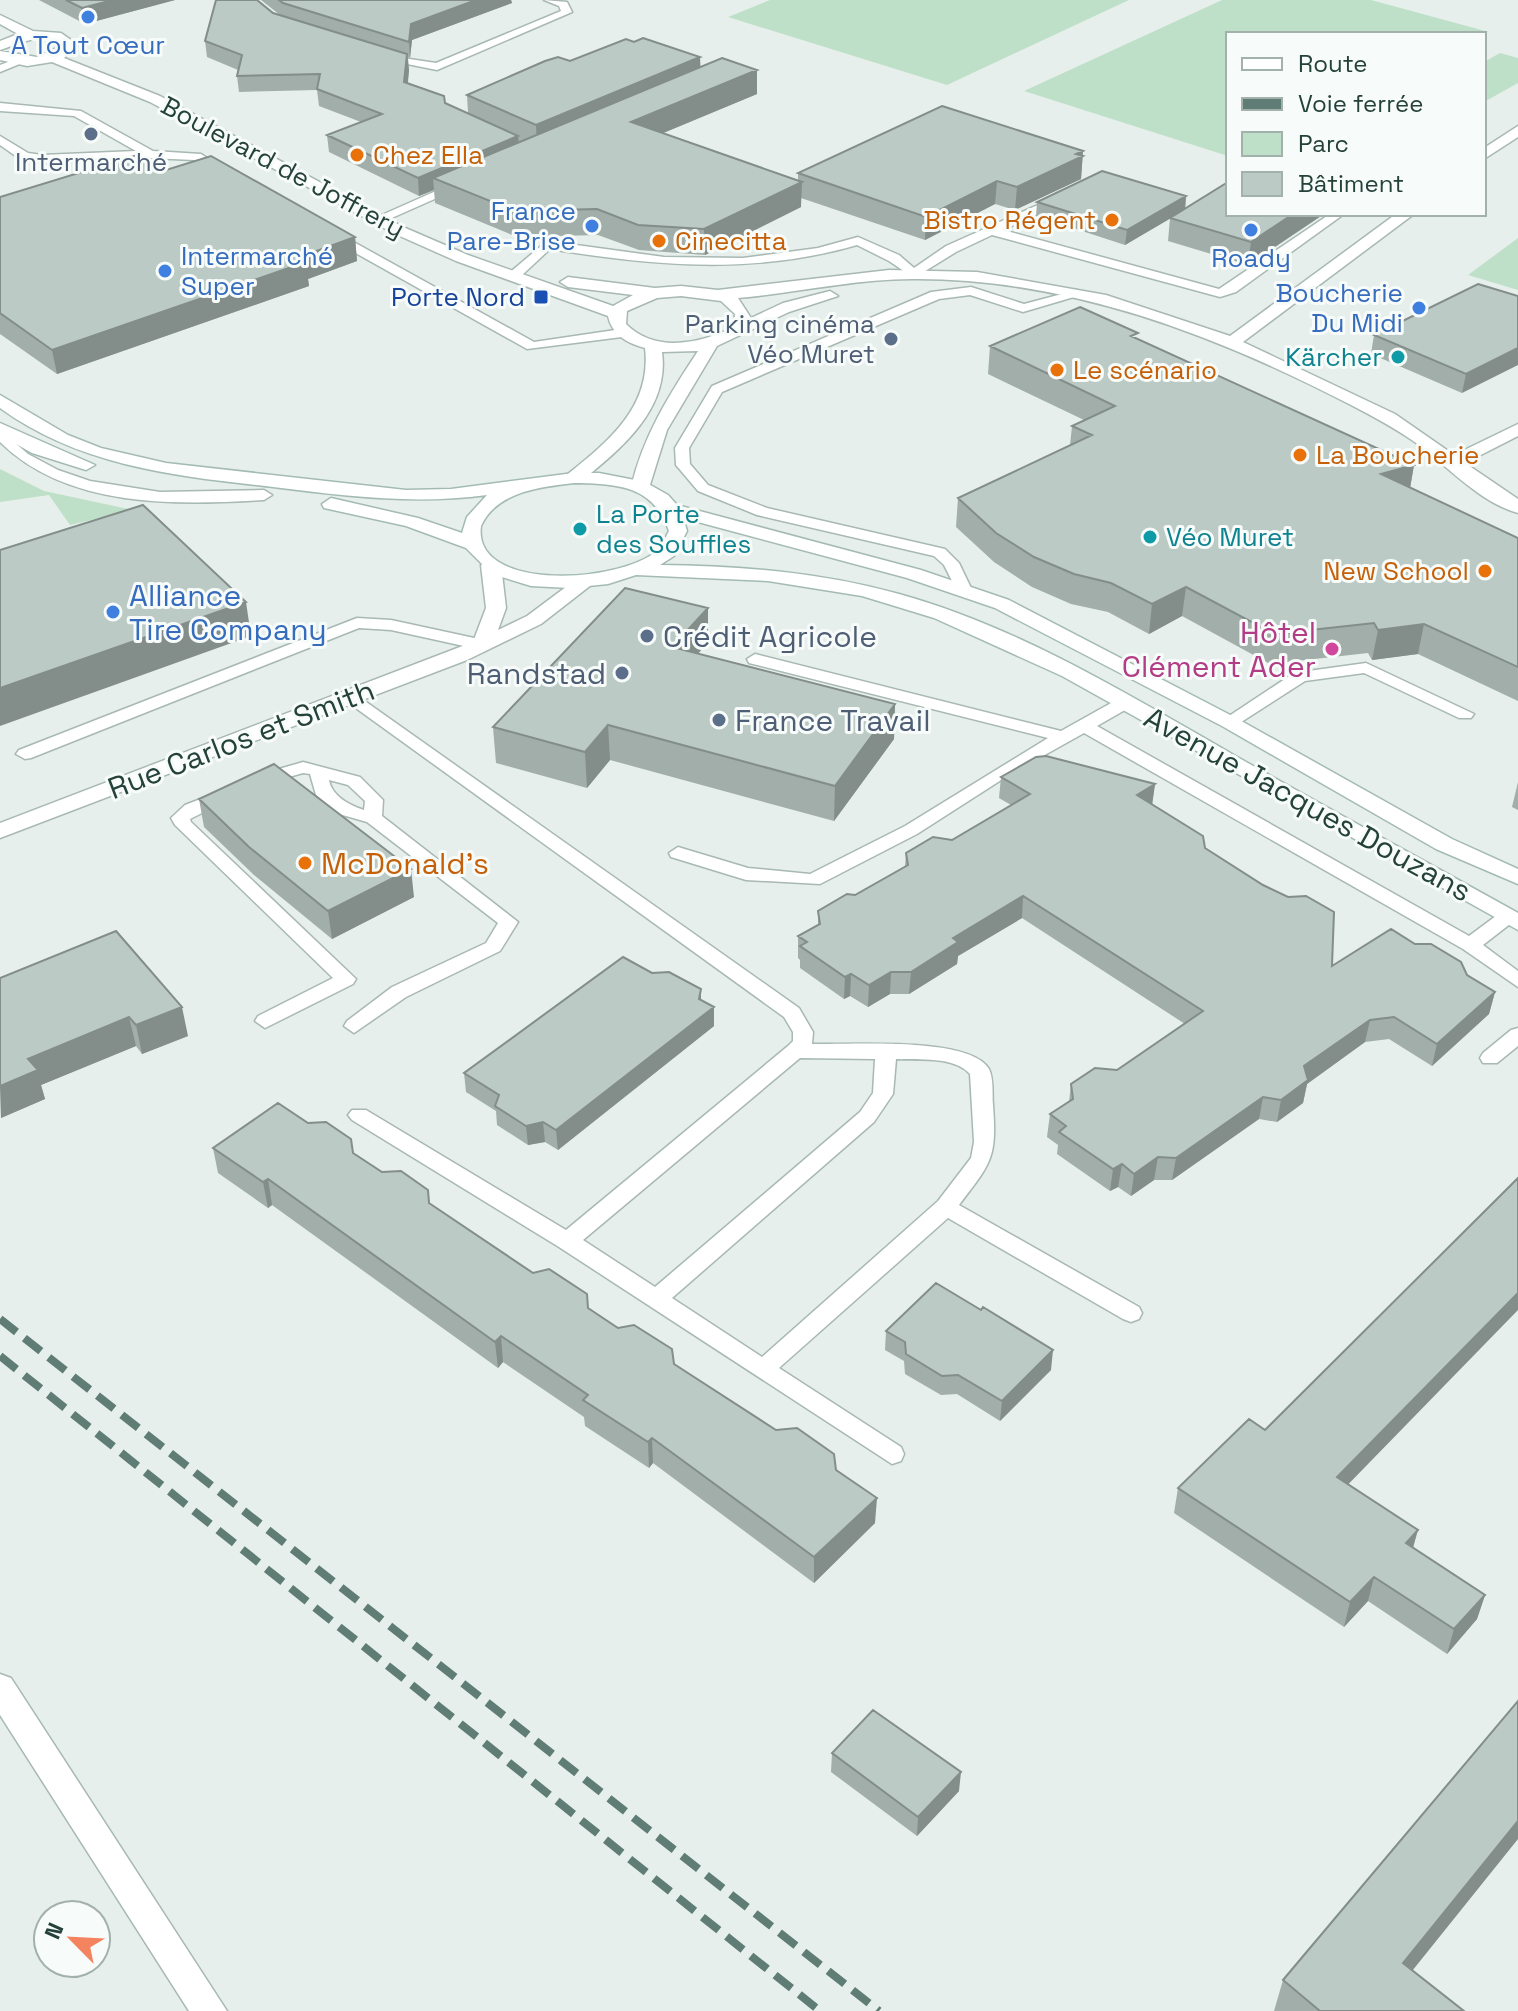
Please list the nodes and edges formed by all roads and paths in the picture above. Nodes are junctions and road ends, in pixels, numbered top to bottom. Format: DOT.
graph roads {
  1 [pos="549,0"];
  2 [pos="0,19"];
  3 [pos="32,36"];
  4 [pos="364,52"];
  5 [pos="4,58"];
  6 [pos="53,58"];
  7 [pos="0,107"];
  8 [pos="1518,130"];
  9 [pos="0,140"];
  10 [pos="150,154"];
  11 [pos="1486,154"];
  12 [pos="237,180"];
  13 [pos="466,183"];
  14 [pos="1072,193"];
  15 [pos="1335,216"];
  16 [pos="1403,216"];
  17 [pos="381,218"];
  18 [pos="318,227"];
  19 [pos="991,231"];
  20 [pos="515,274"];
  21 [pos="914,274"];
  22 [pos="657,292"];
  23 [pos="1077,294"];
  24 [pos="716,295"];
  25 [pos="617,314"];
  26 [pos="742,327"];
  27 [pos="622,333"];
  28 [pos="1232,342"];
  29 [pos="653,346"];
  30 [pos="709,347"];
  31 [pos="0,400"];
  32 [pos="1518,429"];
  33 [pos="0,431"];
  34 [pos="1452,463"];
  35 [pos="574,478"];
  36 [pos="528,484"];
  37 [pos="640,488"];
  38 [pos="1518,507"];
  39 [pos="671,509"];
  40 [pos="474,544"];
  41 [pos="491,565"];
  42 [pos="638,570"];
  43 [pos="585,582"];
  44 [pos="963,588"];
  45 [pos="482,645"];
  46 [pos="755,659"];
  47 [pos="352,697"];
  48 [pos="1126,702"];
  49 [pos="1465,714"];
  50 [pos="1229,722"];
  51 [pos="1085,726"];
  52 [pos="1064,737"];
  53 [pos="25,754"];
  54 [pos="318,771"];
  55 [pos="373,818"];
  56 [pos="0,831"];
  57 [pos="678,853"];
  58 [pos="1518,877"];
  59 [pos="1513,920"];
  60 [pos="1470,945"];
  61 [pos="1518,981"];
  62 [pos="265,1021"];
  63 [pos="354,1026"];
  64 [pos="1518,1035"];
  65 [pos="795,1051"];
  66 [pos="886,1052"];
  67 [pos="1490,1058"];
  68 [pos="359,1115"];
  69 [pos="946,1207"];
  70 [pos="567,1241"];
  71 [pos="656,1299"];
  72 [pos="1131,1313"];
  73 [pos="763,1369"];
  74 [pos="892,1454"];
  75 [pos="0,1688"];
  76 [pos="209,2011"];
  1 -- 4 [label="lane"];
  2 -- 3 [label="street"];
  3 -- 5 [label="street"];
  3 -- 6 [label="street"];
  5 -- 6 [label="street"];
  6 -- 17 [label="street, Boulevard de Joffrery"];
  7 -- 10 [label="lane"];
  8 -- 11 [label="street"];
  9 -- 10 [label="lane"];
  10 -- 12 [label="lane"];
  13 -- 17 [label="lane"];
  14 -- 19 [label="lane"];
  15 -- 19 [label="lane"];
  16 -- 28 [label="street"];
  17 -- 20 [label="street, Boulevard de Joffrery"];
  18 -- 27 [label="lane"];
  19 -- 21 [label="lane"];
  20 -- 21 [label="lane"];
  20 -- 22 [label="street, Boulevard de Joffrery"];
  20 -- 25 [label="street, Boulevard de Joffrery"];
  21 -- 23 [label="street"];
  21 -- 24 [label="street, Boulevard de Joffrery"];
  21 -- 26 [label="street"];
  22 -- 24 [label="street, Boulevard de Joffrery"];
  22 -- 25 [label="street"];
  23 -- 28 [label="street"];
  23 -- 44 [label="lane"];
  24 -- 26 [label="street"];
  25 -- 27 [label="street"];
  26 -- 30 [label="street"];
  27 -- 29 [label="street"];
  28 -- 34 [label="street"];
  29 -- 30 [label="street"];
  29 -- 35 [label="street"];
  30 -- 37 [label="street"];
  31 -- 36 [label="street"];
  32 -- 34 [label="street"];
  33 -- 40 [label="street"];
  34 -- 38 [label="street"];
  35 -- 36 [label="street"];
  35 -- 37 [label="street"];
  36 -- 40 [label="street"];
  37 -- 39 [label="street, Avenue Jacques Douzans"];
  39 -- 42 [label="street"];
  39 -- 44 [label="street, Avenue Jacques Douzans"];
  40 -- 41 [label="street"];
  41 -- 43 [label="street"];
  41 -- 45 [label="street"];
  42 -- 43 [label="street"];
  42 -- 48 [label="street, Avenue Jacques Douzans"];
  43 -- 45 [label="street, Rue Carlos et Smith"];
  44 -- 50 [label="street, Avenue Jacques Douzans"];
  45 -- 47 [label="street, Rue Carlos et Smith"];
  45 -- 53 [label="lane"];
  46 -- 52 [label="lane"];
  47 -- 56 [label="street, Rue Carlos et Smith"];
  47 -- 65 [label="lane"];
  48 -- 51 [label="lane"];
  48 -- 59 [label="street, Avenue Jacques Douzans"];
  49 -- 50 [label="lane"];
  50 -- 58 [label="street, Avenue Jacques Douzans"];
  51 -- 52 [label="lane"];
  51 -- 60 [label="lane"];
  52 -- 57 [label="lane"];
  54 -- 55 [label="lane"];
  54 -- 55 [label="lane"];
  54 -- 62 [label="lane"];
  55 -- 63 [label="lane"];
  59 -- 60 [label="lane"];
  60 -- 61 [label="lane"];
  64 -- 67 [label="lane"];
  65 -- 66 [label="lane"];
  65 -- 70 [label="lane"];
  66 -- 69 [label="lane"];
  66 -- 71 [label="lane"];
  68 -- 70 [label="lane"];
  69 -- 72 [label="lane"];
  69 -- 73 [label="lane"];
  70 -- 71 [label="lane"];
  71 -- 73 [label="lane"];
  73 -- 74 [label="lane"];
  75 -- 76 [label="street"];
}
